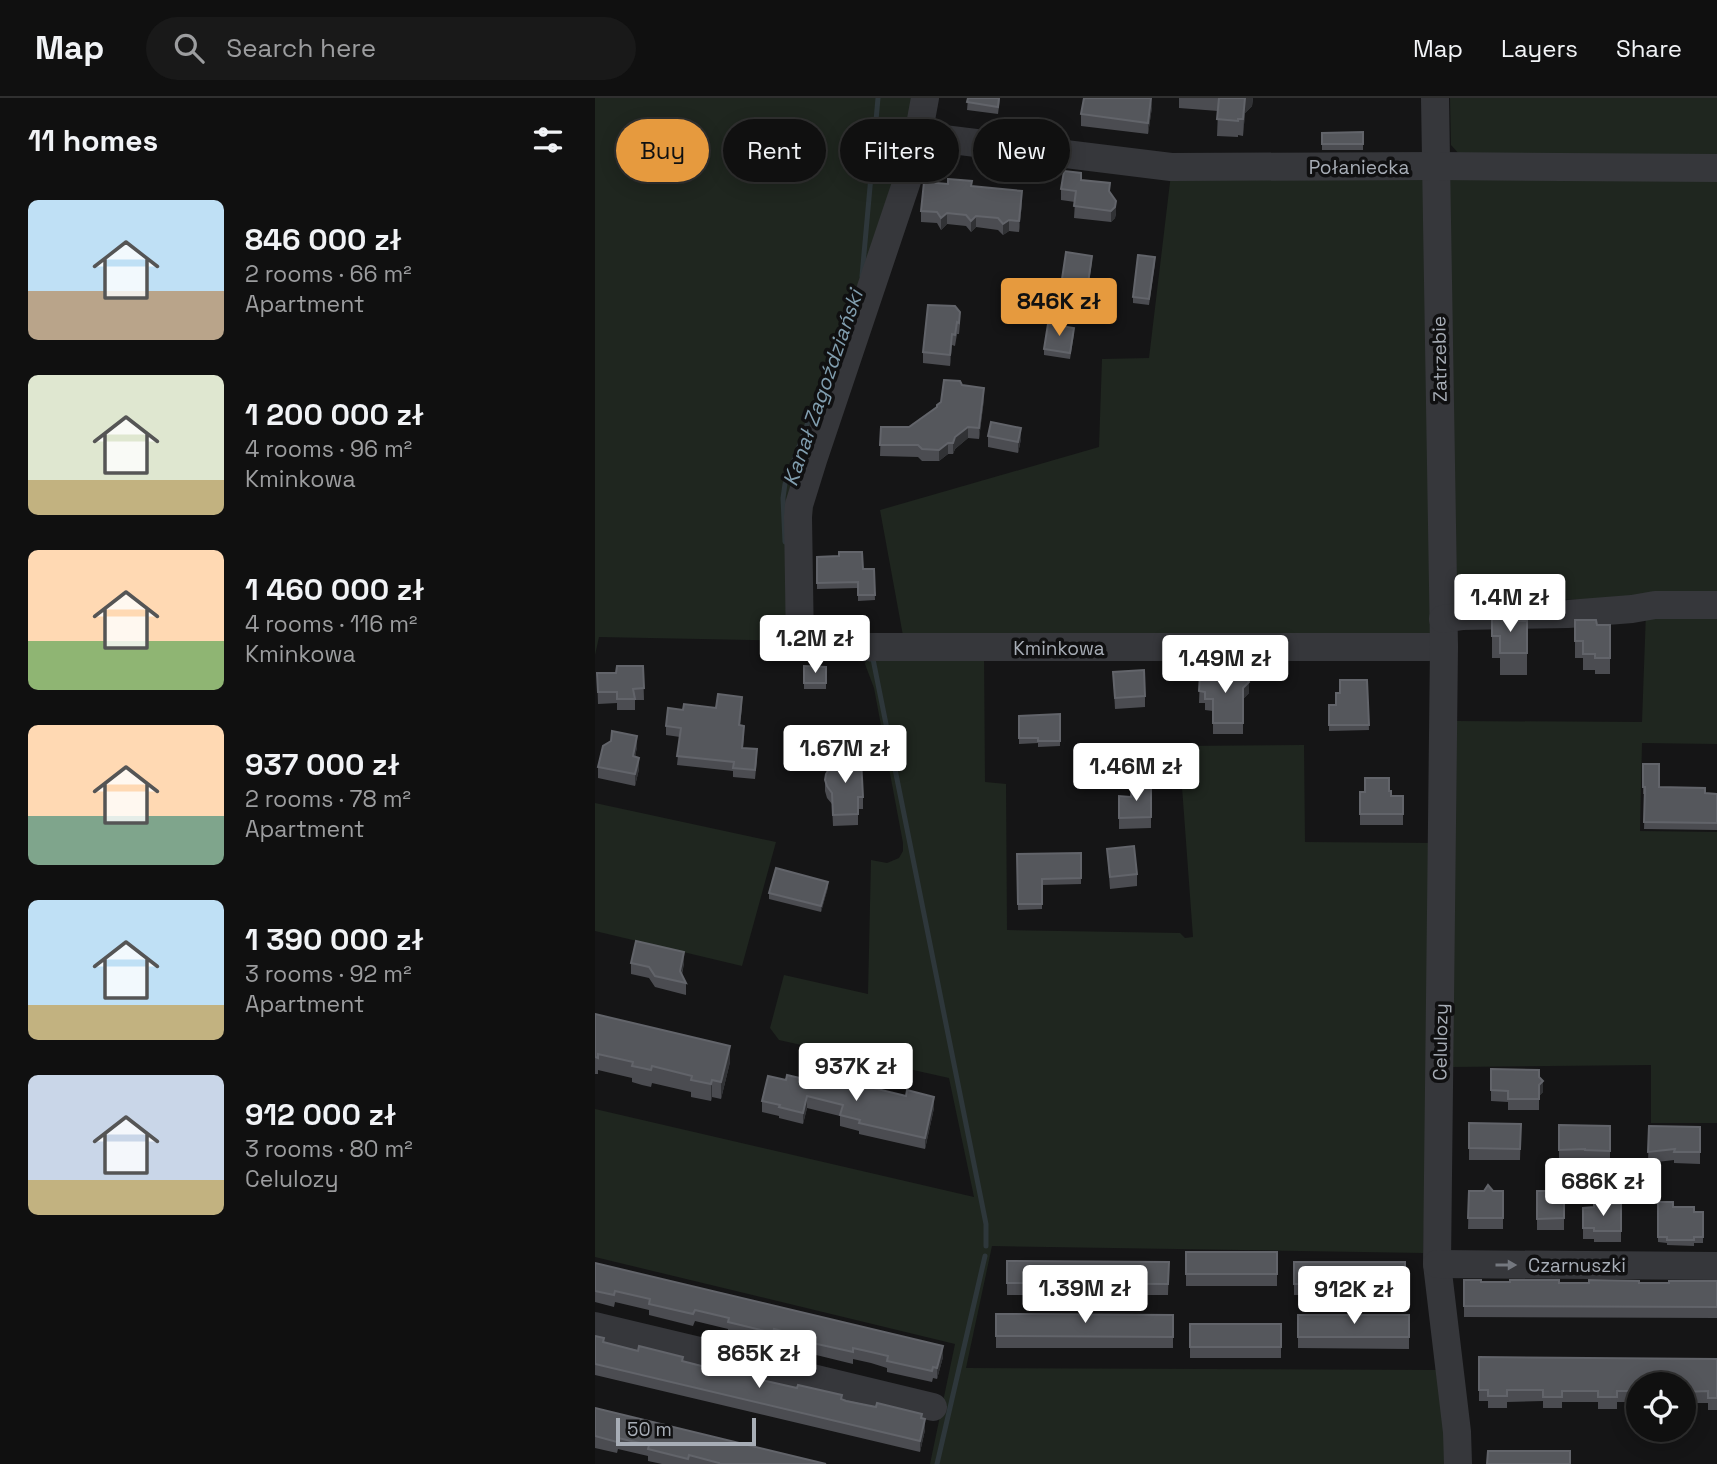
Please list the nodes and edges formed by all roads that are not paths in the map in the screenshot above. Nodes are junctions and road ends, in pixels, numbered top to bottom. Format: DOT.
graph roads {
  1 [pos="925,98"];
  2 [pos="1435,98"];
  3 [pos="922,119"];
  4 [pos="959,141"];
  5 [pos="1436,166"];
  6 [pos="1717,168"];
  7 [pos="907,182"];
  8 [pos="1717,605"];
  9 [pos="1443,619"];
  10 [pos="1444,647"];
  11 [pos="1437,1264"];
  12 [pos="1717,1266"];
  13 [pos="595,1326"];
  14 [pos="933,1407"];
  15 [pos="1458,1464"];
  1 -- 3 [label="street"];
  2 -- 5 [label="street, Zatrzebie"];
  4 -- 5 [label="street, Połaniecka"];
  5 -- 6 [label="street, Połaniecka"];
  5 -- 9 [label="street, Zatrzebie"];
  7 -- 10 [label="street, Kminkowa"];
  8 -- 9 [label="street"];
  9 -- 10 [label="street, Celulozy"];
  10 -- 11 [label="street, Celulozy"];
  11 -- 12 [label="street, Czarnuszki, one-way"];
  11 -- 15 [label="street, Celulozy"];
  13 -- 14 [label="street"];
}
